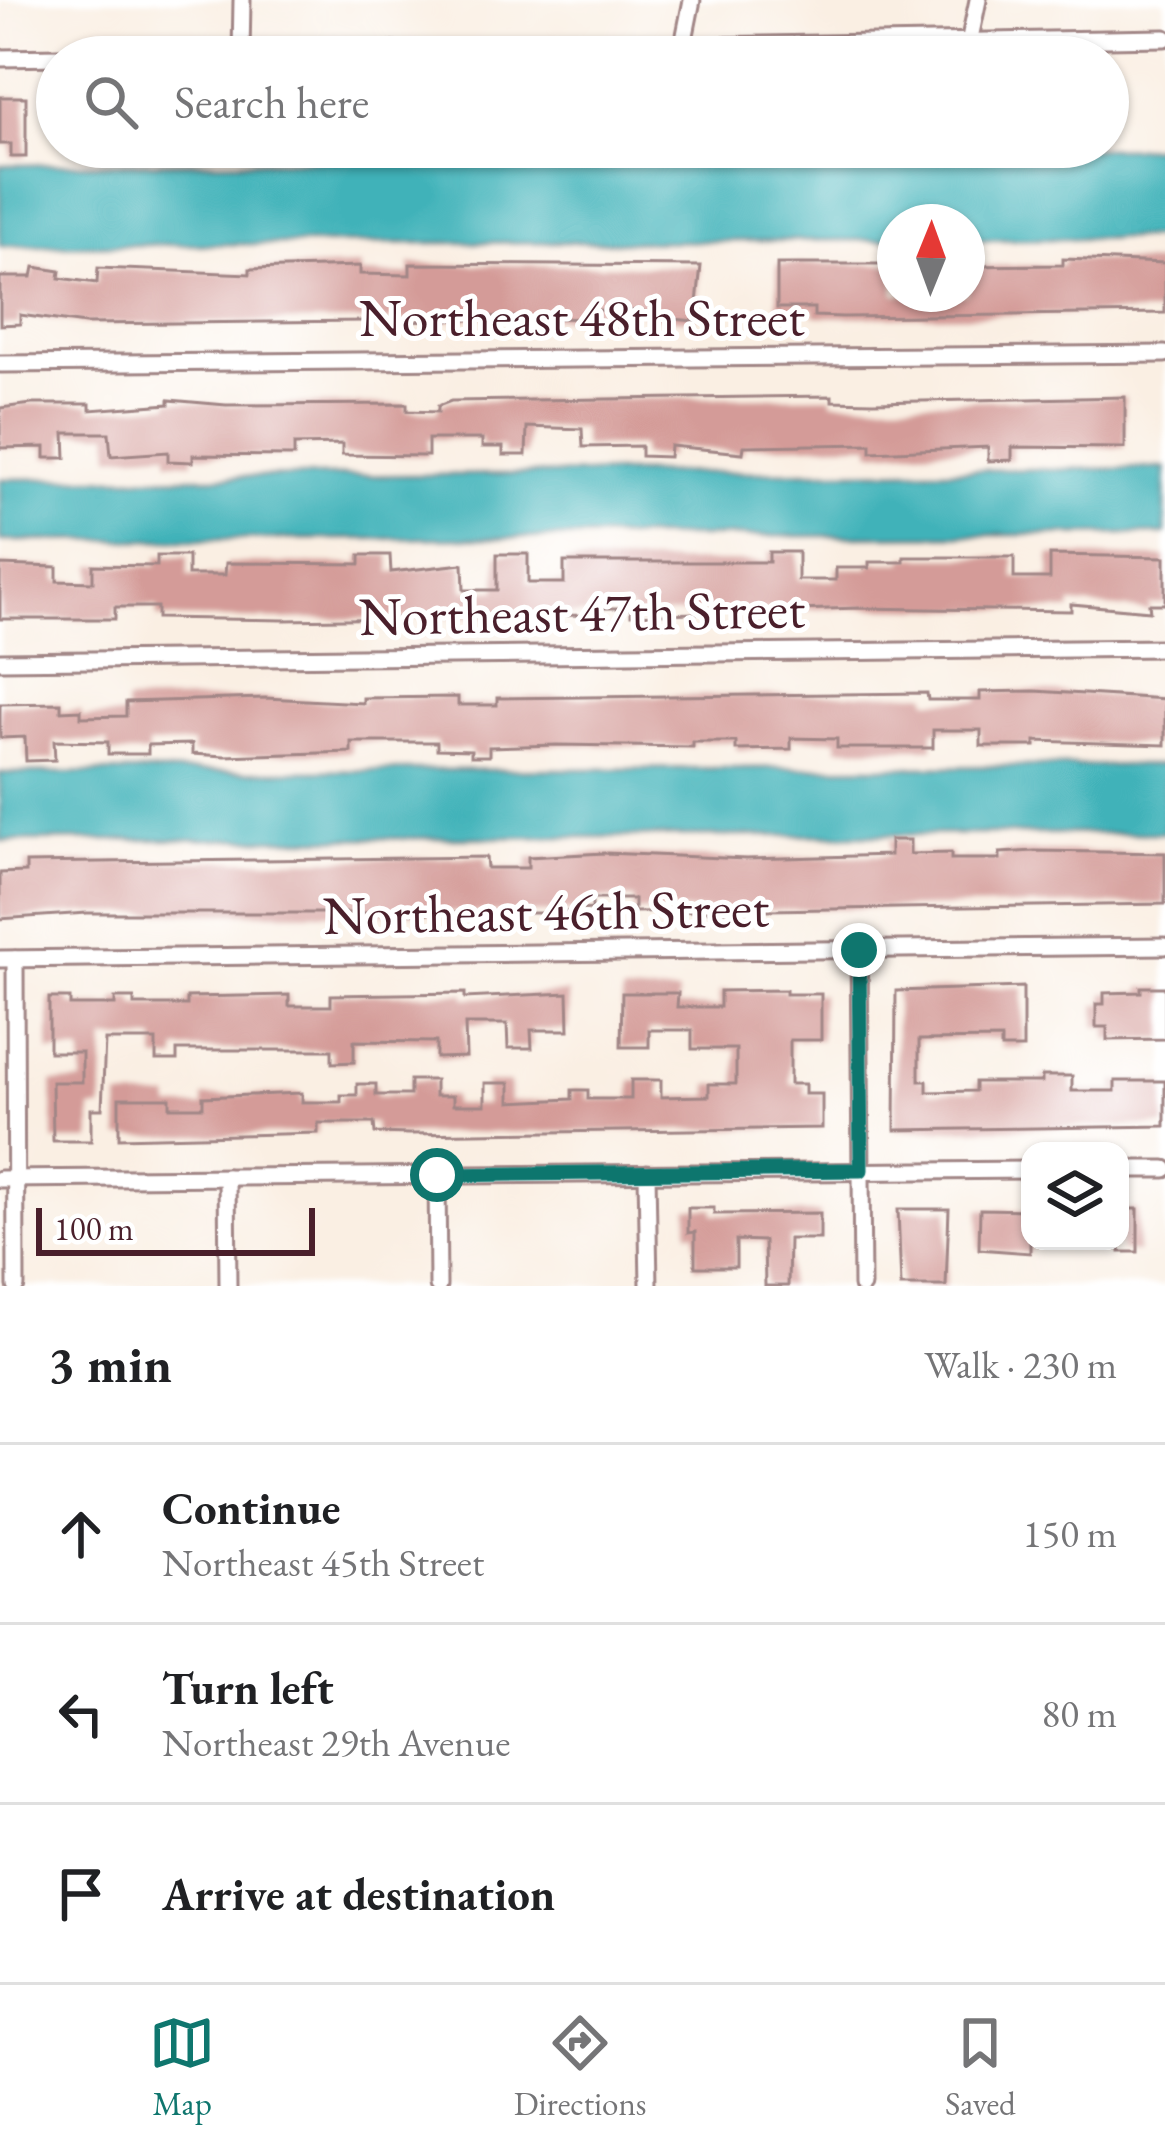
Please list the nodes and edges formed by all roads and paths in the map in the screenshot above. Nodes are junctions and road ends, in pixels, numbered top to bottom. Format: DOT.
graph roads {
  1 [pos="242,0"];
  2 [pos="692,0"];
  3 [pos="979,0"];
  4 [pos="241,36"];
  5 [pos="685,36"];
  6 [pos="971,36"];
  7 [pos="1165,38"];
  8 [pos="1129,39"];
  9 [pos="36,57"];
  10 [pos="0,58"];
  11 [pos="1165,354"];
  12 [pos="0,364"];
  13 [pos="1165,648"];
  14 [pos="0,661"];
  15 [pos="1165,946"];
  16 [pos="859,950"];
  17 [pos="8,959"];
  18 [pos="1129,1169"];
  19 [pos="1165,1169"];
  20 [pos="861,1170"];
  21 [pos="1021,1170"];
  22 [pos="647,1173"];
  23 [pos="437,1175"];
  24 [pos="227,1178"];
  25 [pos="8,1179"];
  26 [pos="16,1286"];
  27 [pos="228,1286"];
  28 [pos="438,1286"];
  29 [pos="649,1286"];
  30 [pos="862,1286"];
  1 -- 4 [label="street"];
  2 -- 5 [label="street"];
  3 -- 6 [label="street"];
  7 -- 8 [label="street"];
  9 -- 10 [label="street"];
  11 -- 12 [label="street, Northeast 48th Street"];
  13 -- 14 [label="street, Northeast 47th Street"];
  15 -- 16 [label="street, Northeast 46th Street"];
  16 -- 17 [label="street, Northeast 46th Street"];
  16 -- 20 [label="street"];
  17 -- 25 [label="street"];
  18 -- 19 [label="street"];
  20 -- 21 [label="street"];
  20 -- 22 [label="street"];
  20 -- 30 [label="street"];
  22 -- 23 [label="street"];
  22 -- 29 [label="street"];
  23 -- 24 [label="street"];
  23 -- 28 [label="street"];
  24 -- 25 [label="street"];
  24 -- 27 [label="street"];
  25 -- 26 [label="street"];
}
